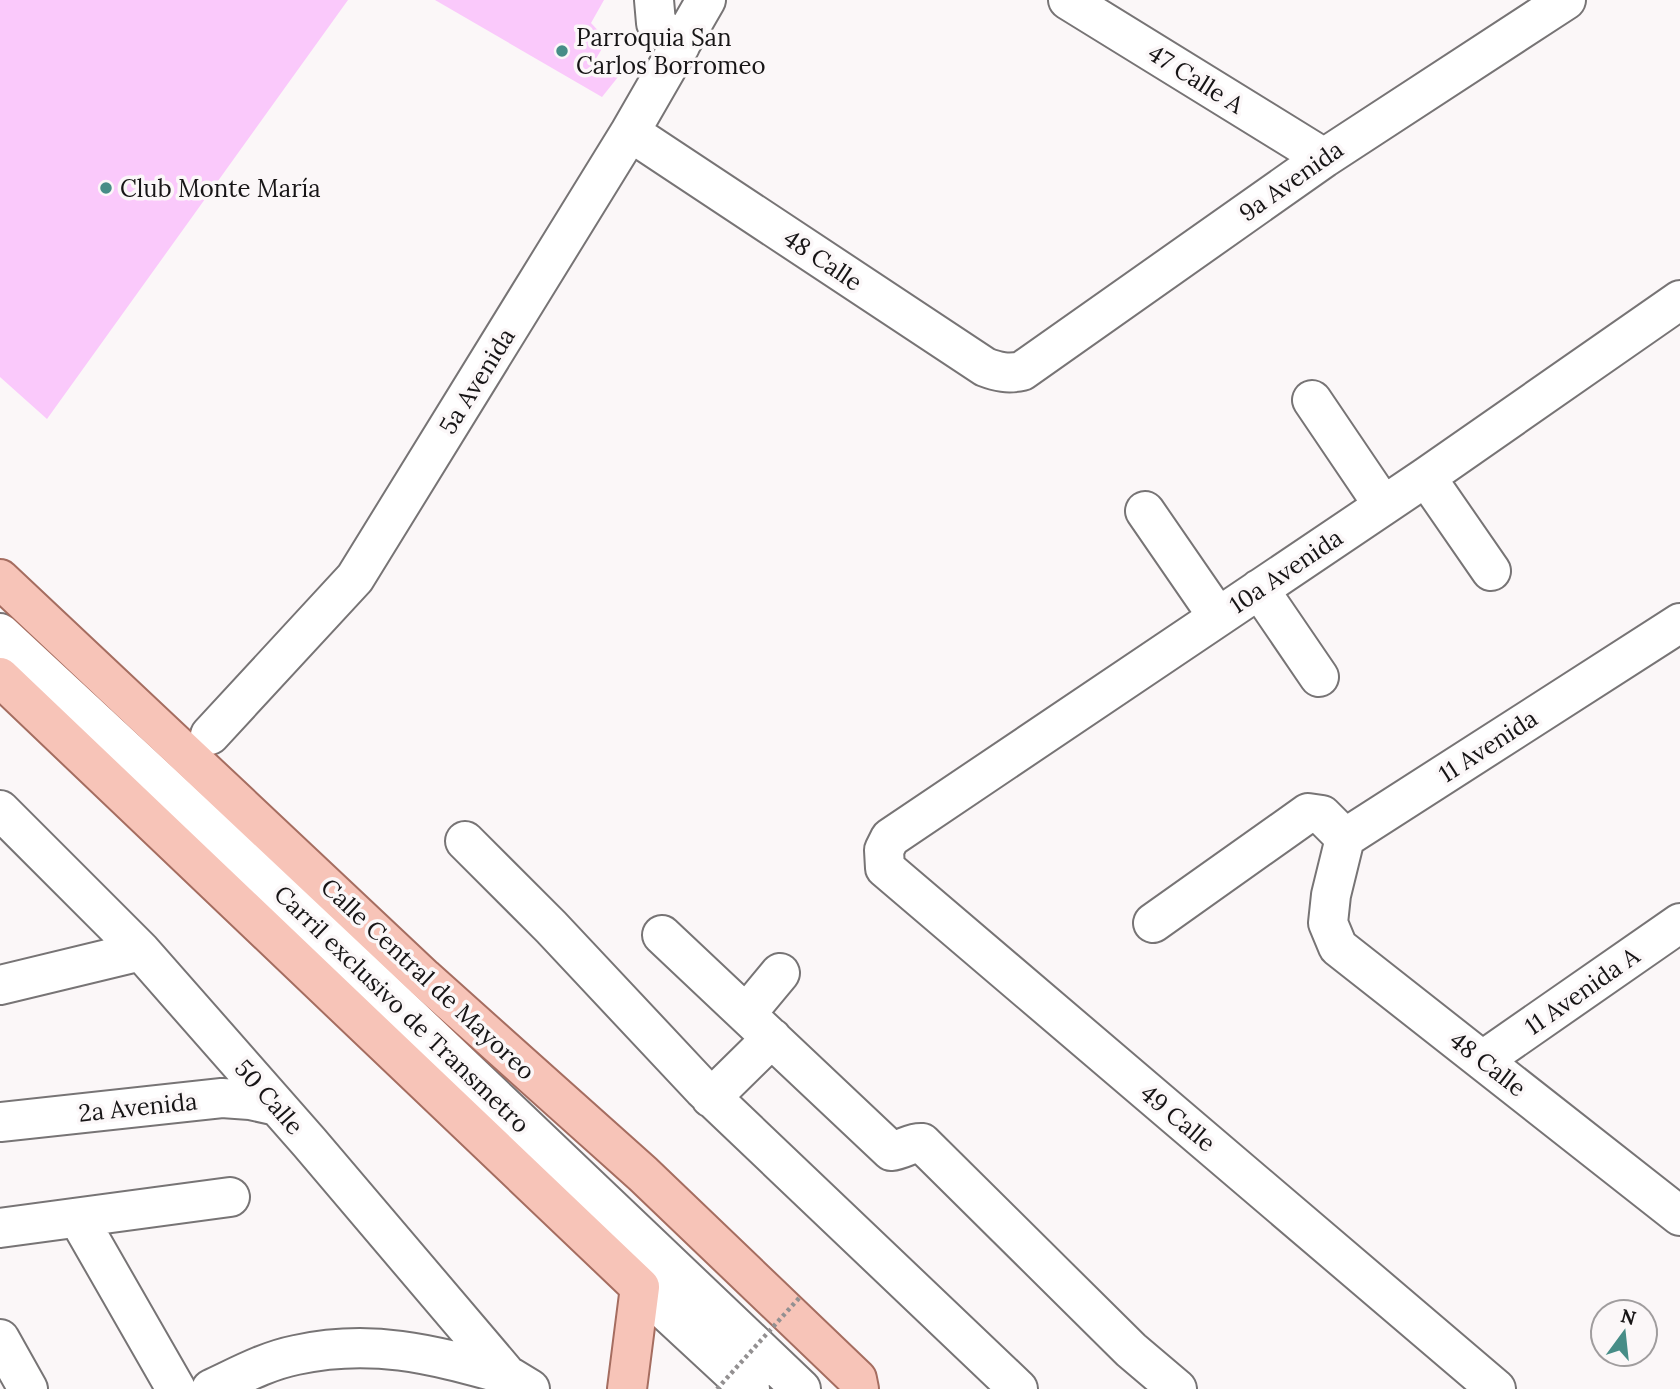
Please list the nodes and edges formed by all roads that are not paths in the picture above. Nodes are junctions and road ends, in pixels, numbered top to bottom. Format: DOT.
graph roads {
  1 [pos="654,0"];
  2 [pos="706,0"];
  3 [pos="1068,0"];
  4 [pos="1566,0"];
  5 [pos="680,46"];
  6 [pos="630,132"];
  7 [pos="1324,158"];
  8 [pos="1680,300"];
  9 [pos="1022,371"];
  10 [pos="1312,400"];
  11 [pos="1426,477"];
  12 [pos="1384,505"];
  13 [pos="1146,511"];
  14 [pos="1491,571"];
  15 [pos="0,579"];
  16 [pos="1259,589"];
  17 [pos="1218,617"];
  18 [pos="1680,623"];
  19 [pos="0,633"];
  20 [pos="0,677"];
  21 [pos="1320,677"];
  22 [pos="210,735"];
  23 [pos="0,810"];
  24 [pos="890,838"];
  25 [pos="1345,838"];
  26 [pos="466,841"];
  27 [pos="1153,923"];
  28 [pos="1680,923"];
  29 [pos="662,935"];
  30 [pos="141,951"];
  31 [pos="780,973"];
  32 [pos="0,985"];
  33 [pos="759,1026"];
  34 [pos="1483,1060"];
  35 [pos="711,1098"];
  36 [pos="276,1106"];
  37 [pos="0,1122"];
  38 [pos="230,1197"];
  39 [pos="1680,1216"];
  40 [pos="78,1218"];
  41 [pos="0,1228"];
  42 [pos="640,1287"];
  43 [pos="0,1339"];
  44 [pos="519,1382"];
  45 [pos="861,1386"];
  46 [pos="28,1389"];
  47 [pos="176,1389"];
  48 [pos="211,1389"];
  49 [pos="627,1389"];
  50 [pos="750,1389"];
  51 [pos="801,1389"];
  52 [pos="1018,1389"];
  53 [pos="1177,1389"];
  54 [pos="1496,1389"];
  1 -- 5 [label="street"];
  2 -- 5 [label="street, 5a Avenida"];
  3 -- 7 [label="street, 47 Calle A"];
  4 -- 7 [label="street, 9a Avenida"];
  5 -- 6 [label="street, 5a Avenida"];
  6 -- 9 [label="street, 48 Calle"];
  6 -- 22 [label="street, 5a Avenida"];
  7 -- 9 [label="street, 9a Avenida"];
  8 -- 11 [label="street, 10a Avenida"];
  10 -- 12 [label="street"];
  11 -- 12 [label="street, 10a Avenida"];
  11 -- 14 [label="street"];
  12 -- 16 [label="street, 10a Avenida"];
  13 -- 17 [label="street"];
  15 -- 45 [label="main road, Calle Central de Mayoreo"];
  16 -- 17 [label="street, 10a Avenida"];
  16 -- 21 [label="street"];
  17 -- 24 [label="street, 10a Avenida"];
  18 -- 25 [label="street, 11 Avenida"];
  19 -- 51 [label="street, Carril exclusivo de Transmetro"];
  20 -- 42 [label="main road"];
  23 -- 30 [label="street, 50 Calle"];
  24 -- 54 [label="street, 49 Calle"];
  25 -- 27 [label="street"];
  25 -- 34 [label="street, 48 Calle"];
  26 -- 35 [label="street"];
  28 -- 34 [label="street, 11 Avenida A"];
  29 -- 33 [label="street"];
  30 -- 32 [label="street"];
  30 -- 36 [label="street, 50 Calle"];
  31 -- 33 [label="street"];
  33 -- 35 [label="street"];
  33 -- 53 [label="street"];
  34 -- 39 [label="street, 48 Calle"];
  35 -- 52 [label="street"];
  36 -- 37 [label="street, 2a Avenida"];
  36 -- 44 [label="street, 50 Calle"];
  38 -- 40 [label="street"];
  40 -- 41 [label="street"];
  40 -- 47 [label="street"];
  42 -- 49 [label="main road"];
  42 -- 50 [label="street"];
  43 -- 46 [label="street"];
  44 -- 48 [label="street"];
}
